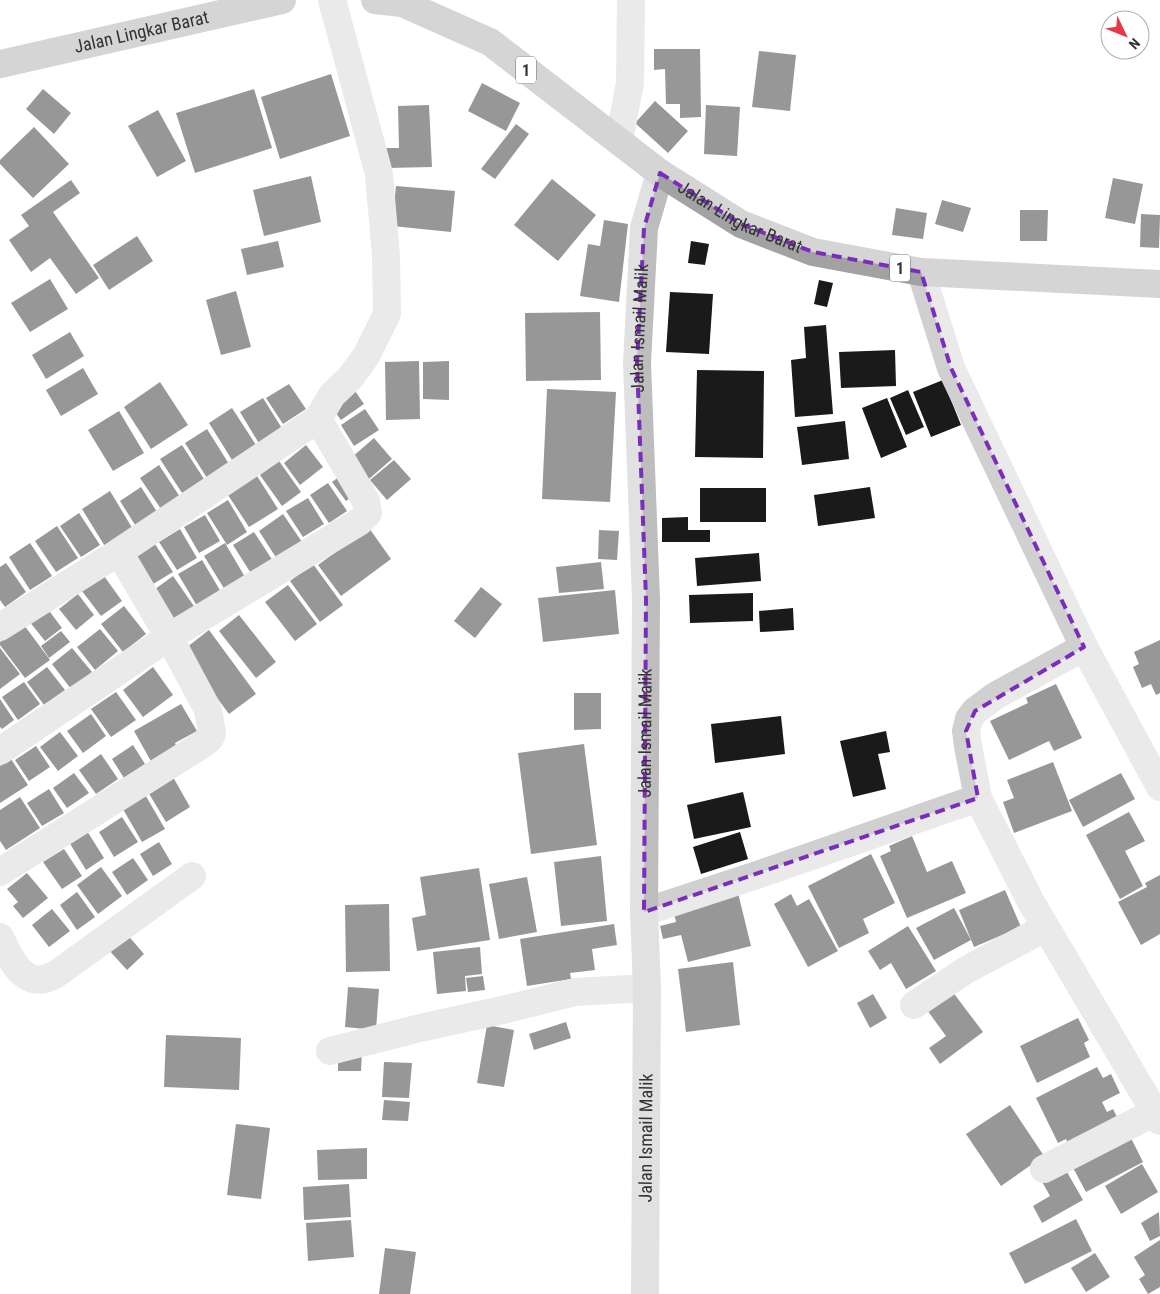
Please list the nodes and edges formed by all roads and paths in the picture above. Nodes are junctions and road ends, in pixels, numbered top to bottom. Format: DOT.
graph roads {
  1 [pos="282,0"];
  2 [pos="332,0"];
  3 [pos="375,0"];
  4 [pos="631,0"];
  5 [pos="0,64"];
  6 [pos="619,142"];
  7 [pos="660,173"];
  8 [pos="922,272"];
  9 [pos="1160,284"];
  10 [pos="318,419"];
  11 [pos="119,552"];
  12 [pos="0,627"];
  13 [pos="169,637"];
  14 [pos="1084,647"];
  15 [pos="0,751"];
  16 [pos="1160,787"];
  17 [pos="978,798"];
  18 [pos="0,872"];
  19 [pos="192,876"];
  20 [pos="644,912"];
  21 [pos="1045,928"];
  22 [pos="0,937"];
  23 [pos="647,988"];
  24 [pos="914,1005"];
  25 [pos="330,1051"];
  26 [pos="1158,1117"];
  27 [pos="1044,1169"];
  28 [pos="645,1294"];
  1 -- 5 [label="highway, Jalan Lingkar Barat"];
  2 -- 10 [label="street"];
  3 -- 6 [label="highway, Jalan Lingkar Barat / 1"];
  4 -- 6 [label="street"];
  6 -- 7 [label="highway, Jalan Lingkar Barat / 1"];
  7 -- 8 [label="highway, Jalan Lingkar Barat / 1"];
  7 -- 20 [label="main road, Jalan Ismail Malik"];
  8 -- 9 [label="highway, Jalan Lingkar Barat / 1"];
  8 -- 14 [label="street"];
  10 -- 11 [label="street"];
  10 -- 13 [label="street"];
  11 -- 12 [label="street"];
  11 -- 13 [label="street"];
  13 -- 15 [label="street"];
  13 -- 18 [label="street"];
  14 -- 16 [label="street"];
  14 -- 17 [label="street"];
  17 -- 20 [label="street"];
  17 -- 21 [label="street"];
  19 -- 22 [label="street"];
  20 -- 23 [label="main road, Jalan Ismail Malik"];
  21 -- 24 [label="street"];
  21 -- 26 [label="street"];
  23 -- 25 [label="street"];
  23 -- 28 [label="main road, Jalan Ismail Malik"];
  26 -- 27 [label="street"];
}
